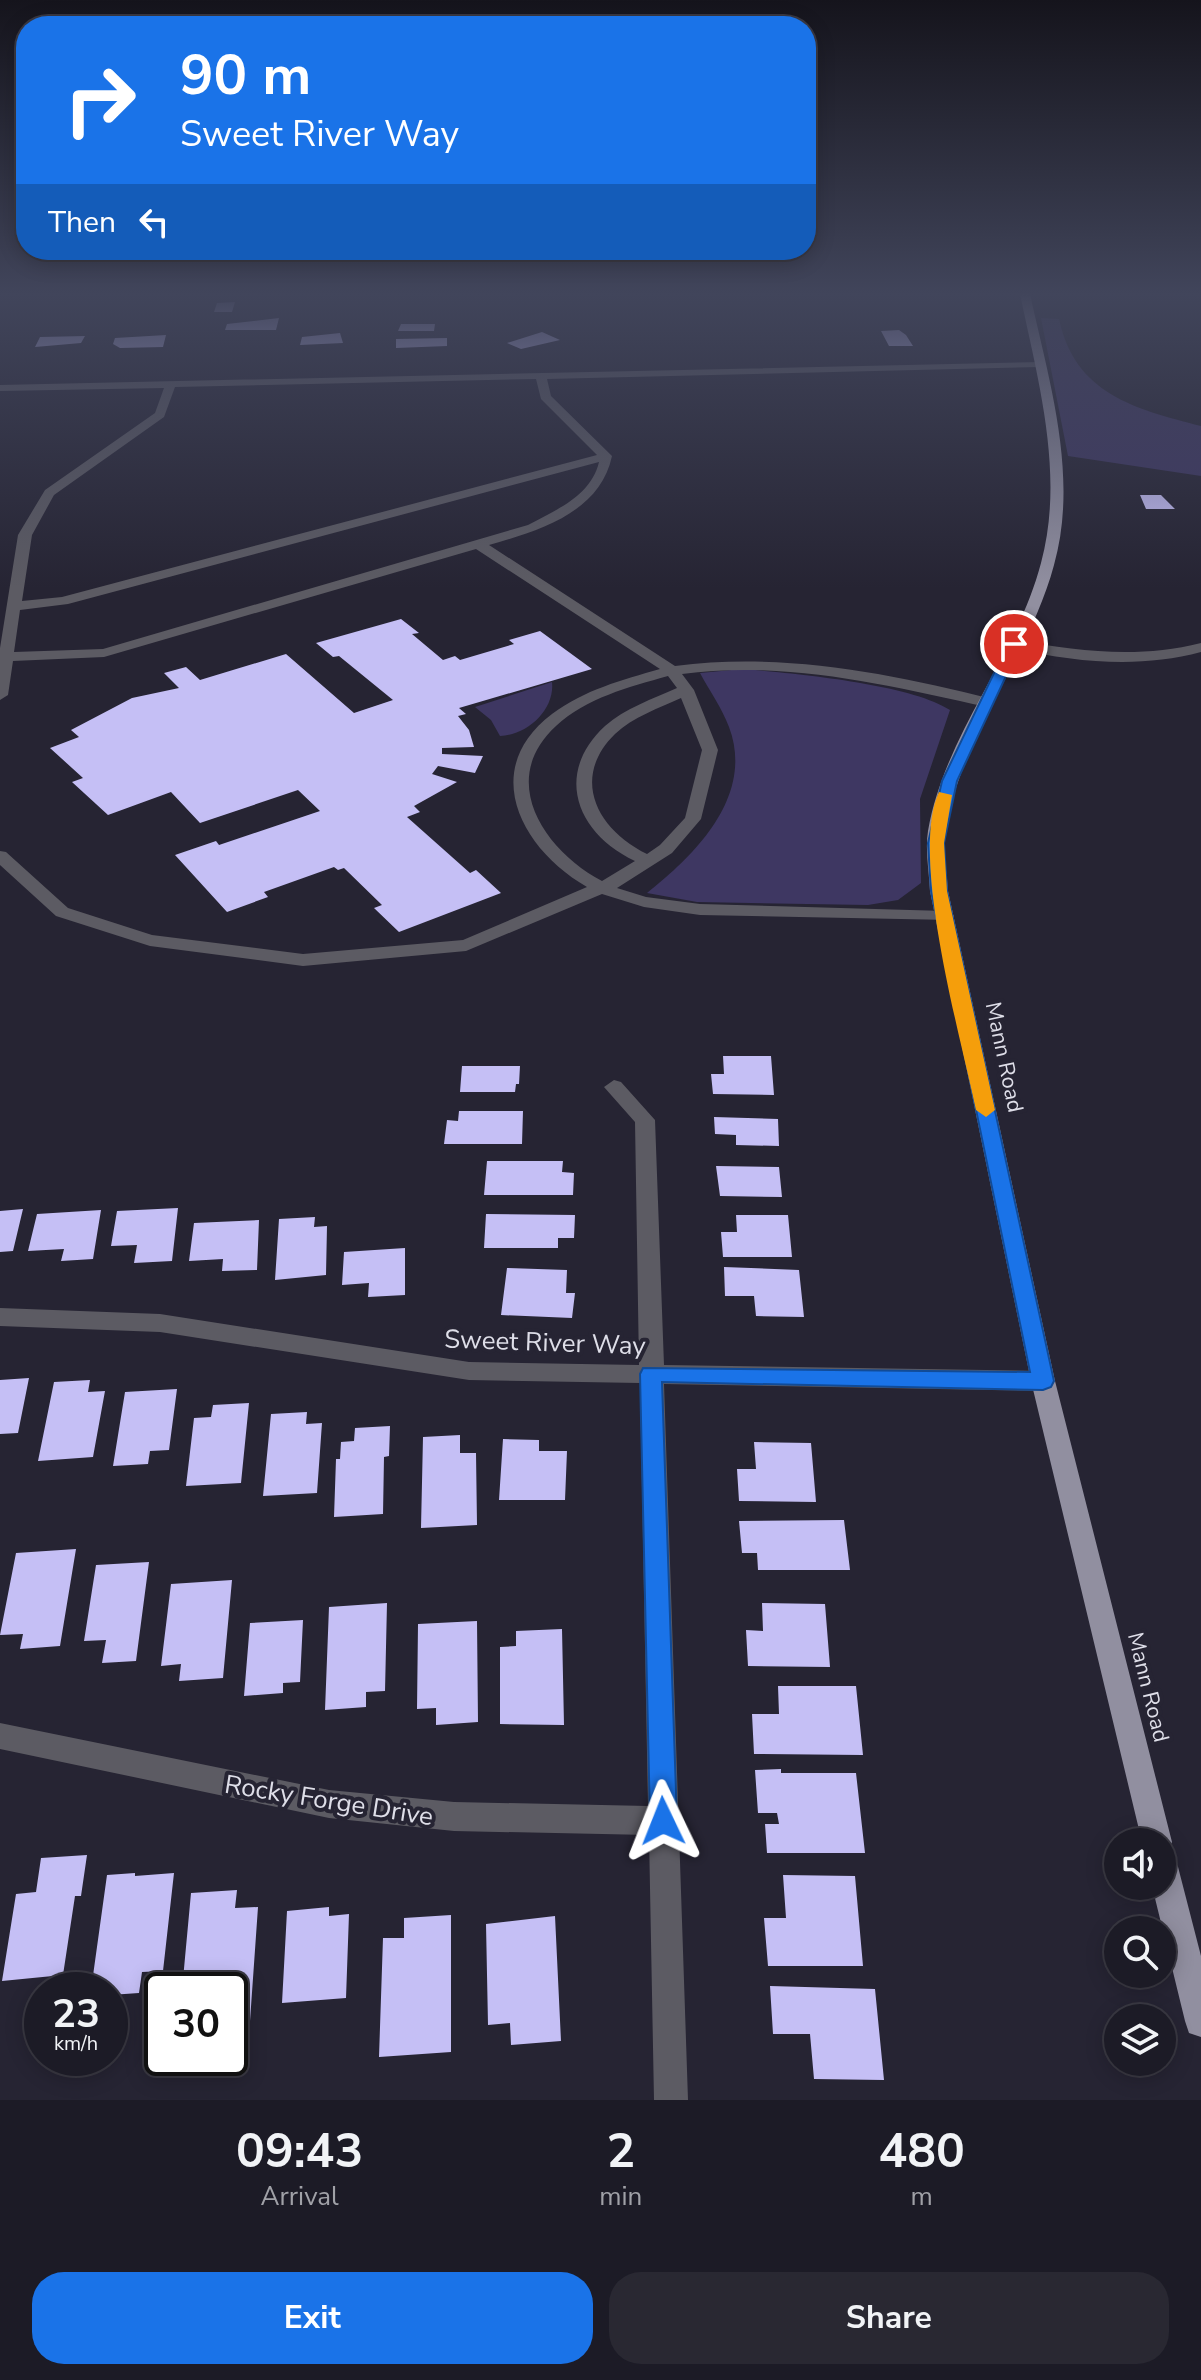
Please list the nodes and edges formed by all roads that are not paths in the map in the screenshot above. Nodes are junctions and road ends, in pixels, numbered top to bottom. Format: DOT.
graph roads {
  1 [pos="168,392"];
  2 [pos="544,392"];
  3 [pos="1045,392"];
  4 [pos="606,456"];
  5 [pos="478,544"];
  6 [pos="14,606"];
  7 [pos="1014,644"];
  8 [pos="1201,647"];
  9 [pos="6,657"];
  10 [pos="671,670"];
  11 [pos="686,690"];
  12 [pos="0,695"];
  13 [pos="987,702"];
  14 [pos="0,856"];
  15 [pos="648,861"];
  16 [pos="603,888"];
  17 [pos="945,916"];
  18 [pos="614,1087"];
  19 [pos="0,1317"];
  20 [pos="651,1374"];
  21 [pos="1043,1381"];
  22 [pos="0,1736"];
  23 [pos="663,1821"];
  24 [pos="1154,1828"];
  25 [pos="1171,1900"];
  26 [pos="1201,2021"];
  27 [pos="671,2100"];
  1 -- 6 [label="street"];
  2 -- 4 [label="street"];
  3 -- 7 [label="main road, Mann Road"];
  4 -- 5 [label="street"];
  4 -- 6 [label="street"];
  5 -- 9 [label="street"];
  5 -- 10 [label="street"];
  6 -- 9 [label="street"];
  7 -- 8 [label="street"];
  7 -- 13 [label="main road, Mann Road"];
  9 -- 12 [label="street"];
  10 -- 11 [label="street"];
  10 -- 13 [label="street"];
  10 -- 16 [label="street"];
  11 -- 15 [label="street"];
  11 -- 15 [label="street"];
  13 -- 17 [label="main road, Mann Road"];
  14 -- 16 [label="street"];
  15 -- 16 [label="street"];
  16 -- 17 [label="street"];
  17 -- 21 [label="main road, Mann Road"];
  18 -- 20 [label="street"];
  19 -- 20 [label="street, Sweet River Way"];
  20 -- 21 [label="street, Sweet River Way"];
  20 -- 23 [label="street"];
  21 -- 24 [label="main road, Mann Road"];
  22 -- 23 [label="street, Rocky Forge Drive"];
  23 -- 27 [label="street"];
  25 -- 26 [label="main road"];
}
